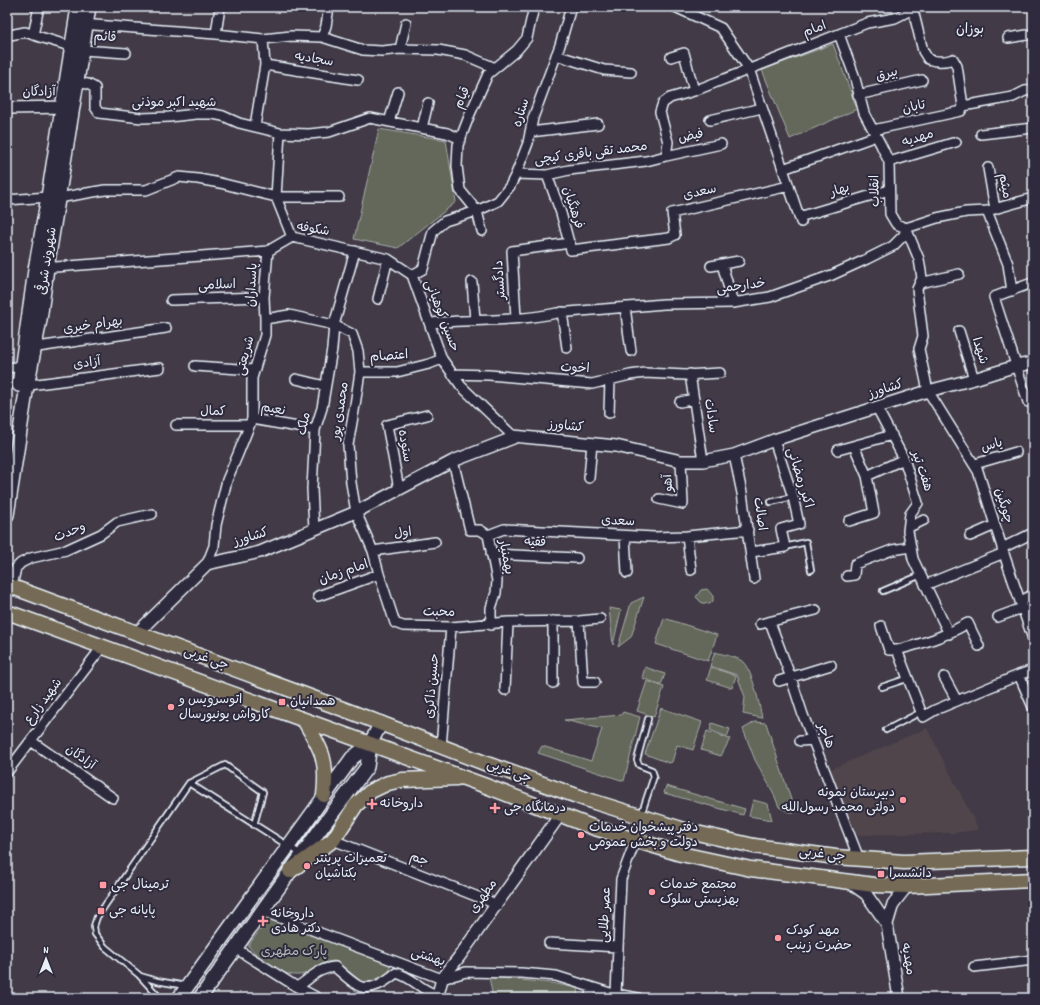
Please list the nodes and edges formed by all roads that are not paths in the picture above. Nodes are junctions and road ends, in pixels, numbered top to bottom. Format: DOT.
graph roads {
  1 [pos="39,7"];
  2 [pos="78,7"];
  3 [pos="89,7"];
  4 [pos="220,7"];
  5 [pos="329,7"];
  6 [pos="534,7"];
  7 [pos="571,7"];
  8 [pos="676,7"];
  9 [pos="915,8"];
  10 [pos="406,23"];
  11 [pos="81,24"];
  12 [pos="216,34"];
  13 [pos="839,34"];
  14 [pos="1033,34"];
  15 [pos="8,35"];
  16 [pos="33,35"];
  17 [pos="322,38"];
  18 [pos="1008,38"];
  19 [pos="263,39"];
  20 [pos="78,48"];
  21 [pos="400,49"];
  22 [pos="126,53"];
  23 [pos="556,55"];
  24 [pos="671,57"];
  25 [pos="265,65"];
  26 [pos="495,68"];
  27 [pos="749,69"];
  28 [pos="632,72"];
  29 [pos="358,80"];
  30 [pos="922,80"];
  31 [pos="72,82"];
  32 [pos="1033,90"];
  33 [pos="694,91"];
  34 [pos="398,92"];
  35 [pos="858,95"];
  36 [pos="428,102"];
  37 [pos="67,107"];
  38 [pos="7,108"];
  39 [pos="762,108"];
  40 [pos="962,108"];
  41 [pos="710,120"];
  42 [pos="389,122"];
  43 [pos="598,124"];
  44 [pos="255,126"];
  45 [pos="422,128"];
  46 [pos="1033,128"];
  47 [pos="280,132"];
  48 [pos="530,132"];
  49 [pos="874,133"];
  50 [pos="981,134"];
  51 [pos="461,139"];
  52 [pos="956,142"];
  53 [pos="721,144"];
  54 [pos="666,156"];
  55 [pos="889,162"];
  56 [pos="783,168"];
  57 [pos="988,168"];
  58 [pos="516,174"];
  59 [pos="547,175"];
  60 [pos="788,186"];
  61 [pos="889,190"];
  62 [pos="276,196"];
  63 [pos="53,197"];
  64 [pos="339,197"];
  65 [pos="1033,198"];
  66 [pos="7,200"];
  67 [pos="991,210"];
  68 [pos="476,211"];
  69 [pos="906,228"];
  70 [pos="482,231"];
  71 [pos="292,237"];
  72 [pos="570,246"];
  73 [pos="268,251"];
  74 [pos="355,251"];
  75 [pos="388,259"];
  76 [pos="739,261"];
  77 [pos="722,264"];
  78 [pos="711,266"];
  79 [pos="41,269"];
  80 [pos="959,274"];
  81 [pos="412,275"];
  82 [pos="472,282"];
  83 [pos="920,283"];
  84 [pos="1029,284"];
  85 [pos="1012,291"];
  86 [pos="264,297"];
  87 [pos="378,299"];
  88 [pos="171,300"];
  89 [pos="733,303"];
  90 [pos="625,307"];
  91 [pos="562,312"];
  92 [pos="516,318"];
  93 [pos="265,319"];
  94 [pos="476,320"];
  95 [pos="430,323"];
  96 [pos="334,325"];
  97 [pos="166,328"];
  98 [pos="958,332"];
  99 [pos="29,348"];
  100 [pos="567,348"];
  101 [pos="632,351"];
  102 [pos="442,359"];
  103 [pos="1033,363"];
  104 [pos="195,366"];
  105 [pos="1016,366"];
  106 [pos="7,367"];
  107 [pos="26,368"];
  108 [pos="160,368"];
  109 [pos="254,370"];
  110 [pos="360,372"];
  111 [pos="720,373"];
  112 [pos="452,374"];
  113 [pos="690,374"];
  114 [pos="296,379"];
  115 [pos="974,379"];
  116 [pos="610,380"];
  117 [pos="23,386"];
  118 [pos="325,386"];
  119 [pos="928,391"];
  120 [pos="694,399"];
  121 [pos="680,402"];
  122 [pos="1028,402"];
  123 [pos="877,408"];
  124 [pos="609,413"];
  125 [pos="427,415"];
  126 [pos="250,422"];
  127 [pos="176,425"];
  128 [pos="314,430"];
  129 [pos="892,435"];
  130 [pos="513,436"];
  131 [pos="774,440"];
  132 [pos="592,443"];
  133 [pos="854,446"];
  134 [pos="838,450"];
  135 [pos="1016,452"];
  136 [pos="734,455"];
  137 [pos="904,459"];
  138 [pos="681,461"];
  139 [pos="703,461"];
  140 [pos="453,462"];
  141 [pos="7,463"];
  142 [pos="975,464"];
  143 [pos="867,476"];
  144 [pos="589,478"];
  145 [pos="399,489"];
  146 [pos="793,497"];
  147 [pos="659,499"];
  148 [pos="771,502"];
  149 [pos="356,512"];
  150 [pos="152,514"];
  151 [pos="7,515"];
  152 [pos="924,520"];
  153 [pos="849,521"];
  154 [pos="995,526"];
  155 [pos="909,527"];
  156 [pos="314,529"];
  157 [pos="748,530"];
  158 [pos="1033,534"];
  159 [pos="488,535"];
  160 [pos="625,536"];
  161 [pos="687,536"];
  162 [pos="970,536"];
  163 [pos="435,542"];
  164 [pos="785,547"];
  165 [pos="911,547"];
  166 [pos="1003,550"];
  167 [pos="374,551"];
  168 [pos="751,552"];
  169 [pos="491,554"];
  170 [pos="578,558"];
  171 [pos="207,564"];
  172 [pos="691,570"];
  173 [pos="811,570"];
  174 [pos="7,573"];
  175 [pos="627,573"];
  176 [pos="379,574"];
  177 [pos="921,575"];
  178 [pos="848,576"];
  179 [pos="754,578"];
  180 [pos="925,584"];
  181 [pos="9,586"];
  182 [pos="883,591"];
  183 [pos="1033,594"];
  184 [pos="318,596"];
  185 [pos="1021,605"];
  186 [pos="816,610"];
  187 [pos="7,612"];
  188 [pos="998,617"];
  189 [pos="600,619"];
  190 [pos="553,621"];
  191 [pos="578,621"];
  192 [pos="508,622"];
  193 [pos="770,622"];
  194 [pos="760,624"];
  195 [pos="491,625"];
  196 [pos="881,626"];
  197 [pos="451,627"];
  198 [pos="136,634"];
  199 [pos="949,634"];
  200 [pos="1033,639"];
  201 [pos="979,646"];
  202 [pos="102,647"];
  203 [pos="897,650"];
  204 [pos="831,665"];
  205 [pos="1033,670"];
  206 [pos="1019,675"];
  207 [pos="944,677"];
  208 [pos="791,678"];
  209 [pos="909,678"];
  210 [pos="779,681"];
  211 [pos="595,682"];
  212 [pos="553,683"];
  213 [pos="882,687"];
  214 [pos="506,690"];
  215 [pos="957,700"];
  216 [pos="1033,707"];
  217 [pos="921,712"];
  218 [pos="648,719"];
  219 [pos="304,720"];
  220 [pos="380,723"];
  221 [pos="886,730"];
  222 [pos="813,740"];
  223 [pos="31,741"];
  224 [pos="800,741"];
  225 [pos="370,744"];
  226 [pos="440,747"];
  227 [pos="7,772"];
  228 [pos="464,778"];
  229 [pos="189,783"];
  230 [pos="324,795"];
  231 [pos="113,798"];
  232 [pos="560,815"];
  233 [pos="641,816"];
  234 [pos="254,825"];
  235 [pos="333,840"];
  236 [pos="636,840"];
  237 [pos="288,847"];
  238 [pos="302,855"];
  239 [pos="1033,857"];
  240 [pos="859,859"];
  241 [pos="290,871"];
  242 [pos="1033,880"];
  243 [pos="849,882"];
  244 [pos="907,886"];
  245 [pos="496,904"];
  246 [pos="262,911"];
  247 [pos="887,924"];
  248 [pos="549,943"];
  249 [pos="618,947"];
  250 [pos="235,948"];
  251 [pos="1033,960"];
  252 [pos="974,967"];
  253 [pos="139,975"];
  254 [pos="196,975"];
  255 [pos="442,979"];
  256 [pos="210,984"];
  257 [pos="188,986"];
  258 [pos="297,987"];
  259 [pos="591,987"];
  260 [pos="616,994"];
  261 [pos="437,997"];
  262 [pos="160,998"];
  263 [pos="179,998"];
  264 [pos="200,998"];
  265 [pos="318,998"];
  266 [pos="590,998"];
  267 [pos="638,998"];
  268 [pos="899,998"];
  1 -- 16 [label="street"];
  2 -- 11 [label="main road, شهروند شرقی"];
  3 -- 11 [label="main road, شهروند شرقی"];
  4 -- 12 [label="street"];
  5 -- 17 [label="street"];
  6 -- 26 [label="street, قیام"];
  7 -- 23 [label="street, ستاره"];
  8 -- 27 [label="street"];
  9 -- 13 [label="street, امام"];
  9 -- 40 [label="street, امام"];
  10 -- 21 [label="street"];
  11 -- 12 [label="street"];
  11 -- 20 [label="main road, شهروند شرقی"];
  12 -- 19 [label="street"];
  13 -- 27 [label="street, امام"];
  13 -- 35 [label="street, انقلاب"];
  14 -- 18 [label="street"];
  15 -- 16 [label="street, قائم"];
  16 -- 20 [label="street, قائم"];
  17 -- 19 [label="street"];
  17 -- 21 [label="street"];
  19 -- 25 [label="street"];
  20 -- 22 [label="street, قائم"];
  20 -- 31 [label="main road, شهروند شرقی"];
  21 -- 26 [label="street"];
  23 -- 28 [label="street"];
  23 -- 48 [label="street, ستاره"];
  24 -- 33 [label="street"];
  25 -- 29 [label="street, سجادیه"];
  25 -- 44 [label="street"];
  26 -- 51 [label="street, قیام"];
  27 -- 33 [label="street, محمد تقی باقری کیچی"];
  27 -- 39 [label="street"];
  30 -- 35 [label="street, بیرق"];
  31 -- 37 [label="main road, شهروند شرقی"];
  31 -- 44 [label="street, شهید اکبر موذنی"];
  32 -- 40 [label="street, تابان"];
  33 -- 54 [label="street, محمد تقی باقری کیچی"];
  34 -- 42 [label="street"];
  35 -- 49 [label="street, انقلاب"];
  36 -- 45 [label="street"];
  37 -- 38 [label="street, آزادگان"];
  37 -- 63 [label="main road, شهروند شرقی"];
  39 -- 41 [label="street"];
  39 -- 56 [label="street"];
  40 -- 49 [label="street, تابان"];
  42 -- 45 [label="street"];
  42 -- 47 [label="street"];
  43 -- 48 [label="street"];
  44 -- 47 [label="street"];
  45 -- 51 [label="street"];
  46 -- 50 [label="street"];
  47 -- 62 [label="street"];
  48 -- 58 [label="street, ستاره"];
  49 -- 55 [label="street, انقلاب"];
  49 -- 56 [label="street, تابان"];
  51 -- 68 [label="street, قیام"];
  52 -- 55 [label="street, مهدیه"];
  53 -- 54 [label="street, فیض"];
  54 -- 59 [label="street, محمد تقی باقری کیچی"];
  55 -- 61 [label="street, انقلاب"];
  56 -- 60 [label="street"];
  57 -- 67 [label="street, میثم"];
  58 -- 59 [label="street, محمد تقی باقری کیچی"];
  58 -- 68 [label="street, ستاره"];
  59 -- 72 [label="street, فرهنگیان"];
  60 -- 61 [label="street, بهار"];
  60 -- 72 [label="street, سعدی"];
  61 -- 69 [label="street, انقلاب"];
  62 -- 63 [label="street"];
  62 -- 64 [label="street"];
  62 -- 71 [label="street"];
  63 -- 66 [label="street"];
  63 -- 79 [label="main road, شهروند شرقی"];
  65 -- 67 [label="street"];
  67 -- 69 [label="street"];
  67 -- 85 [label="street, میثم"];
  68 -- 70 [label="street"];
  68 -- 81 [label="street"];
  69 -- 83 [label="street, انقلاب"];
  69 -- 89 [label="street, خدارحمی"];
  71 -- 73 [label="street, شکوفه"];
  71 -- 74 [label="street, شکوفه"];
  72 -- 92 [label="street, دادگستر"];
  73 -- 79 [label="street, شکوفه"];
  73 -- 86 [label="street, پاسداران"];
  74 -- 75 [label="street, شکوفه"];
  74 -- 96 [label="street"];
  75 -- 81 [label="street, شکوفه"];
  75 -- 87 [label="street"];
  76 -- 77 [label="street"];
  77 -- 78 [label="street"];
  77 -- 89 [label="street"];
  79 -- 99 [label="main road, شهروند شرقی"];
  80 -- 83 [label="street"];
  81 -- 95 [label="street, حسین کوهیانی"];
  82 -- 94 [label="street"];
  83 -- 119 [label="street, انقلاب"];
  84 -- 85 [label="street"];
  85 -- 105 [label="street"];
  86 -- 88 [label="street, اسلامی"];
  86 -- 93 [label="street, پاسداران"];
  89 -- 90 [label="street, خدارحمی"];
  90 -- 91 [label="street, خدارحمی"];
  90 -- 101 [label="street"];
  91 -- 92 [label="street, خدارحمی"];
  91 -- 100 [label="street"];
  92 -- 94 [label="street, خدارحمی"];
  93 -- 96 [label="street"];
  93 -- 109 [label="street, شریعتی"];
  94 -- 95 [label="street, خدارحمی"];
  95 -- 102 [label="street, حسین کوهیانی"];
  96 -- 110 [label="street, محمدی پور"];
  96 -- 118 [label="street, ملک"];
  97 -- 99 [label="street, بهرام خیری"];
  98 -- 115 [label="street, شهدا"];
  99 -- 107 [label="main road, شهروند شرقی"];
  102 -- 110 [label="street, اعتصام"];
  102 -- 112 [label="street, حسین کوهیانی"];
  103 -- 105 [label="street, کشاورز"];
  104 -- 109 [label="street"];
  105 -- 115 [label="street, کشاورز"];
  105 -- 122 [label="street"];
  106 -- 107 [label="street"];
  107 -- 117 [label="main road, شهروند شرقی"];
  108 -- 117 [label="street, آزادی"];
  109 -- 126 [label="street, شریعتی"];
  110 -- 149 [label="street, محمدی پور"];
  111 -- 113 [label="street, اخوت"];
  112 -- 116 [label="street, اخوت"];
  112 -- 130 [label="street, حسین کوهیانی"];
  113 -- 116 [label="street, اخوت"];
  113 -- 120 [label="street, سادات"];
  114 -- 118 [label="street"];
  115 -- 119 [label="street, کشاورز"];
  116 -- 124 [label="street"];
  117 -- 141 [label="main road, شهروند شرقی"];
  117 -- 151 [label="main road, شهروند شرقی"];
  118 -- 128 [label="street, ملک"];
  119 -- 123 [label="street, کشاورز"];
  119 -- 142 [label="street, چوبگین"];
  120 -- 121 [label="street"];
  120 -- 139 [label="street, سادات"];
  123 -- 129 [label="street, هفت تیر"];
  123 -- 131 [label="street, کشاورز"];
  125 -- 145 [label="street, ستوده"];
  126 -- 127 [label="street, کمال"];
  126 -- 128 [label="street, نعیم"];
  126 -- 171 [label="street, شریعتی"];
  128 -- 156 [label="street, ملک"];
  129 -- 133 [label="street"];
  129 -- 137 [label="street, هفت تیر"];
  130 -- 132 [label="street, کشاورز"];
  130 -- 140 [label="street, کشاورز"];
  131 -- 136 [label="street, کشاورز"];
  131 -- 146 [label="street, اکبر رمضانی"];
  132 -- 138 [label="street, کشاورز"];
  132 -- 144 [label="street"];
  133 -- 134 [label="street"];
  133 -- 143 [label="street"];
  135 -- 142 [label="street, یاس"];
  136 -- 139 [label="street, کشاورز"];
  136 -- 157 [label="street, اصالت"];
  137 -- 143 [label="street"];
  137 -- 155 [label="street, هفت تیر"];
  138 -- 139 [label="street, کشاورز"];
  138 -- 147 [label="street, آهو"];
  140 -- 145 [label="street, کشاورز"];
  140 -- 159 [label="street, بهمنیار"];
  142 -- 154 [label="street, چوبگین"];
  143 -- 153 [label="street"];
  145 -- 149 [label="street, کشاورز"];
  146 -- 148 [label="lane"];
  146 -- 164 [label="street, اکبر رمضانی"];
  149 -- 156 [label="street, کشاورز"];
  149 -- 167 [label="street, محبت"];
  150 -- 181 [label="street, وحدت"];
  152 -- 155 [label="street"];
  154 -- 162 [label="street"];
  154 -- 166 [label="street, چوبگین"];
  155 -- 165 [label="street, هفت تیر"];
  156 -- 171 [label="street, کشاورز"];
  157 -- 161 [label="street, سعدی"];
  157 -- 168 [label="street, اصالت"];
  158 -- 166 [label="street"];
  159 -- 160 [label="street, سعدی"];
  159 -- 169 [label="street, بهمنیار"];
  160 -- 161 [label="street, سعدی"];
  160 -- 175 [label="street"];
  161 -- 172 [label="street"];
  163 -- 167 [label="street, اول"];
  164 -- 168 [label="street"];
  164 -- 173 [label="lane"];
  165 -- 177 [label="street, هفت تیر"];
  165 -- 178 [label="street"];
  166 -- 180 [label="street"];
  166 -- 185 [label="street, چوبگین"];
  167 -- 176 [label="street, محبت"];
  168 -- 179 [label="street, اصالت"];
  169 -- 170 [label="street, فقیه"];
  169 -- 195 [label="street, بهمنیار"];
  171 -- 198 [label="street"];
  174 -- 181 [label="main road"];
  176 -- 184 [label="street, امام زمان"];
  176 -- 197 [label="street, محبت"];
  177 -- 180 [label="street, هفت تیر"];
  177 -- 182 [label="lane"];
  180 -- 199 [label="street, هفت تیر"];
  181 -- 198 [label="main road, جی غربی"];
  183 -- 185 [label="street"];
  185 -- 188 [label="street"];
  185 -- 200 [label="street, چوبگین"];
  186 -- 193 [label="street"];
  187 -- 202 [label="main road, جی غربی"];
  189 -- 191 [label="street, محبت"];
  190 -- 191 [label="street, محبت"];
  190 -- 192 [label="street, محبت"];
  190 -- 212 [label="street"];
  191 -- 211 [label="street"];
  192 -- 195 [label="street, محبت"];
  192 -- 214 [label="street"];
  193 -- 194 [label="street"];
  193 -- 208 [label="street, هاجر"];
  195 -- 197 [label="street, محبت"];
  196 -- 203 [label="street"];
  197 -- 226 [label="street, حسین ذاکری"];
  198 -- 220 [label="main road, جی غربی"];
  199 -- 201 [label="street"];
  199 -- 203 [label="street"];
  202 -- 219 [label="main road, جی غربی"];
  202 -- 223 [label="street, شهید زارع"];
  203 -- 209 [label="street"];
  204 -- 208 [label="street"];
  205 -- 206 [label="street"];
  206 -- 215 [label="street"];
  206 -- 216 [label="street"];
  207 -- 215 [label="street"];
  208 -- 210 [label="street"];
  208 -- 222 [label="street, هاجر"];
  209 -- 213 [label="lane"];
  209 -- 217 [label="street"];
  215 -- 217 [label="street"];
  217 -- 221 [label="lane"];
  218 -- 233 [label="lane"];
  219 -- 225 [label="main road, جی غربی"];
  219 -- 230 [label="main road"];
  220 -- 225 [label="main road"];
  220 -- 226 [label="main road, جی غربی"];
  222 -- 224 [label="street"];
  222 -- 240 [label="street, هاجر"];
  223 -- 227 [label="street, شهید زارع"];
  223 -- 231 [label="street, آزادگان"];
  225 -- 228 [label="main road, جی غربی"];
  225 -- 230 [label="main road"];
  225 -- 238 [label="main road"];
  226 -- 233 [label="main road, جی غربی"];
  228 -- 232 [label="main road, جی غربی"];
  228 -- 235 [label="main road"];
  229 -- 234 [label="lane"];
  229 -- 234 [label="lane"];
  229 -- 253 [label="lane"];
  230 -- 237 [label="main road"];
  232 -- 236 [label="main road, جی غربی"];
  232 -- 245 [label="street, مطهری"];
  233 -- 240 [label="main road, جی غربی"];
  234 -- 237 [label="lane"];
  235 -- 241 [label="main road"];
  235 -- 245 [label="street, جم"];
  236 -- 243 [label="main road, جی غربی"];
  236 -- 249 [label="street, عصر طلایی"];
  237 -- 238 [label="lane"];
  237 -- 254 [label="main road"];
  238 -- 241 [label="main road"];
  239 -- 240 [label="main road, جی غربی"];
  241 -- 246 [label="main road"];
  242 -- 244 [label="main road, جی غربی"];
  243 -- 244 [label="main road, جی غربی"];
  243 -- 247 [label="street"];
  244 -- 247 [label="street"];
  245 -- 255 [label="street, مطهری"];
  246 -- 250 [label="main road"];
  246 -- 255 [label="street, بهشتی"];
  247 -- 268 [label="street, مهدیه"];
  248 -- 249 [label="street"];
  249 -- 260 [label="street, عصر طلایی"];
  250 -- 256 [label="main road"];
  250 -- 258 [label="street"];
  251 -- 252 [label="street"];
  253 -- 257 [label="lane"];
  253 -- 262 [label="lane"];
  254 -- 256 [label="main road"];
  254 -- 257 [label="main road"];
  255 -- 259 [label="street, بهشتی"];
  255 -- 261 [label="street, مطهری"];
  256 -- 264 [label="main road"];
  257 -- 263 [label="main road"];
  258 -- 261 [label="street"];
  258 -- 265 [label="street"];
  259 -- 260 [label="street, بهشتی"];
  259 -- 266 [label="street"];
  260 -- 267 [label="street, بهشتی"];
}
